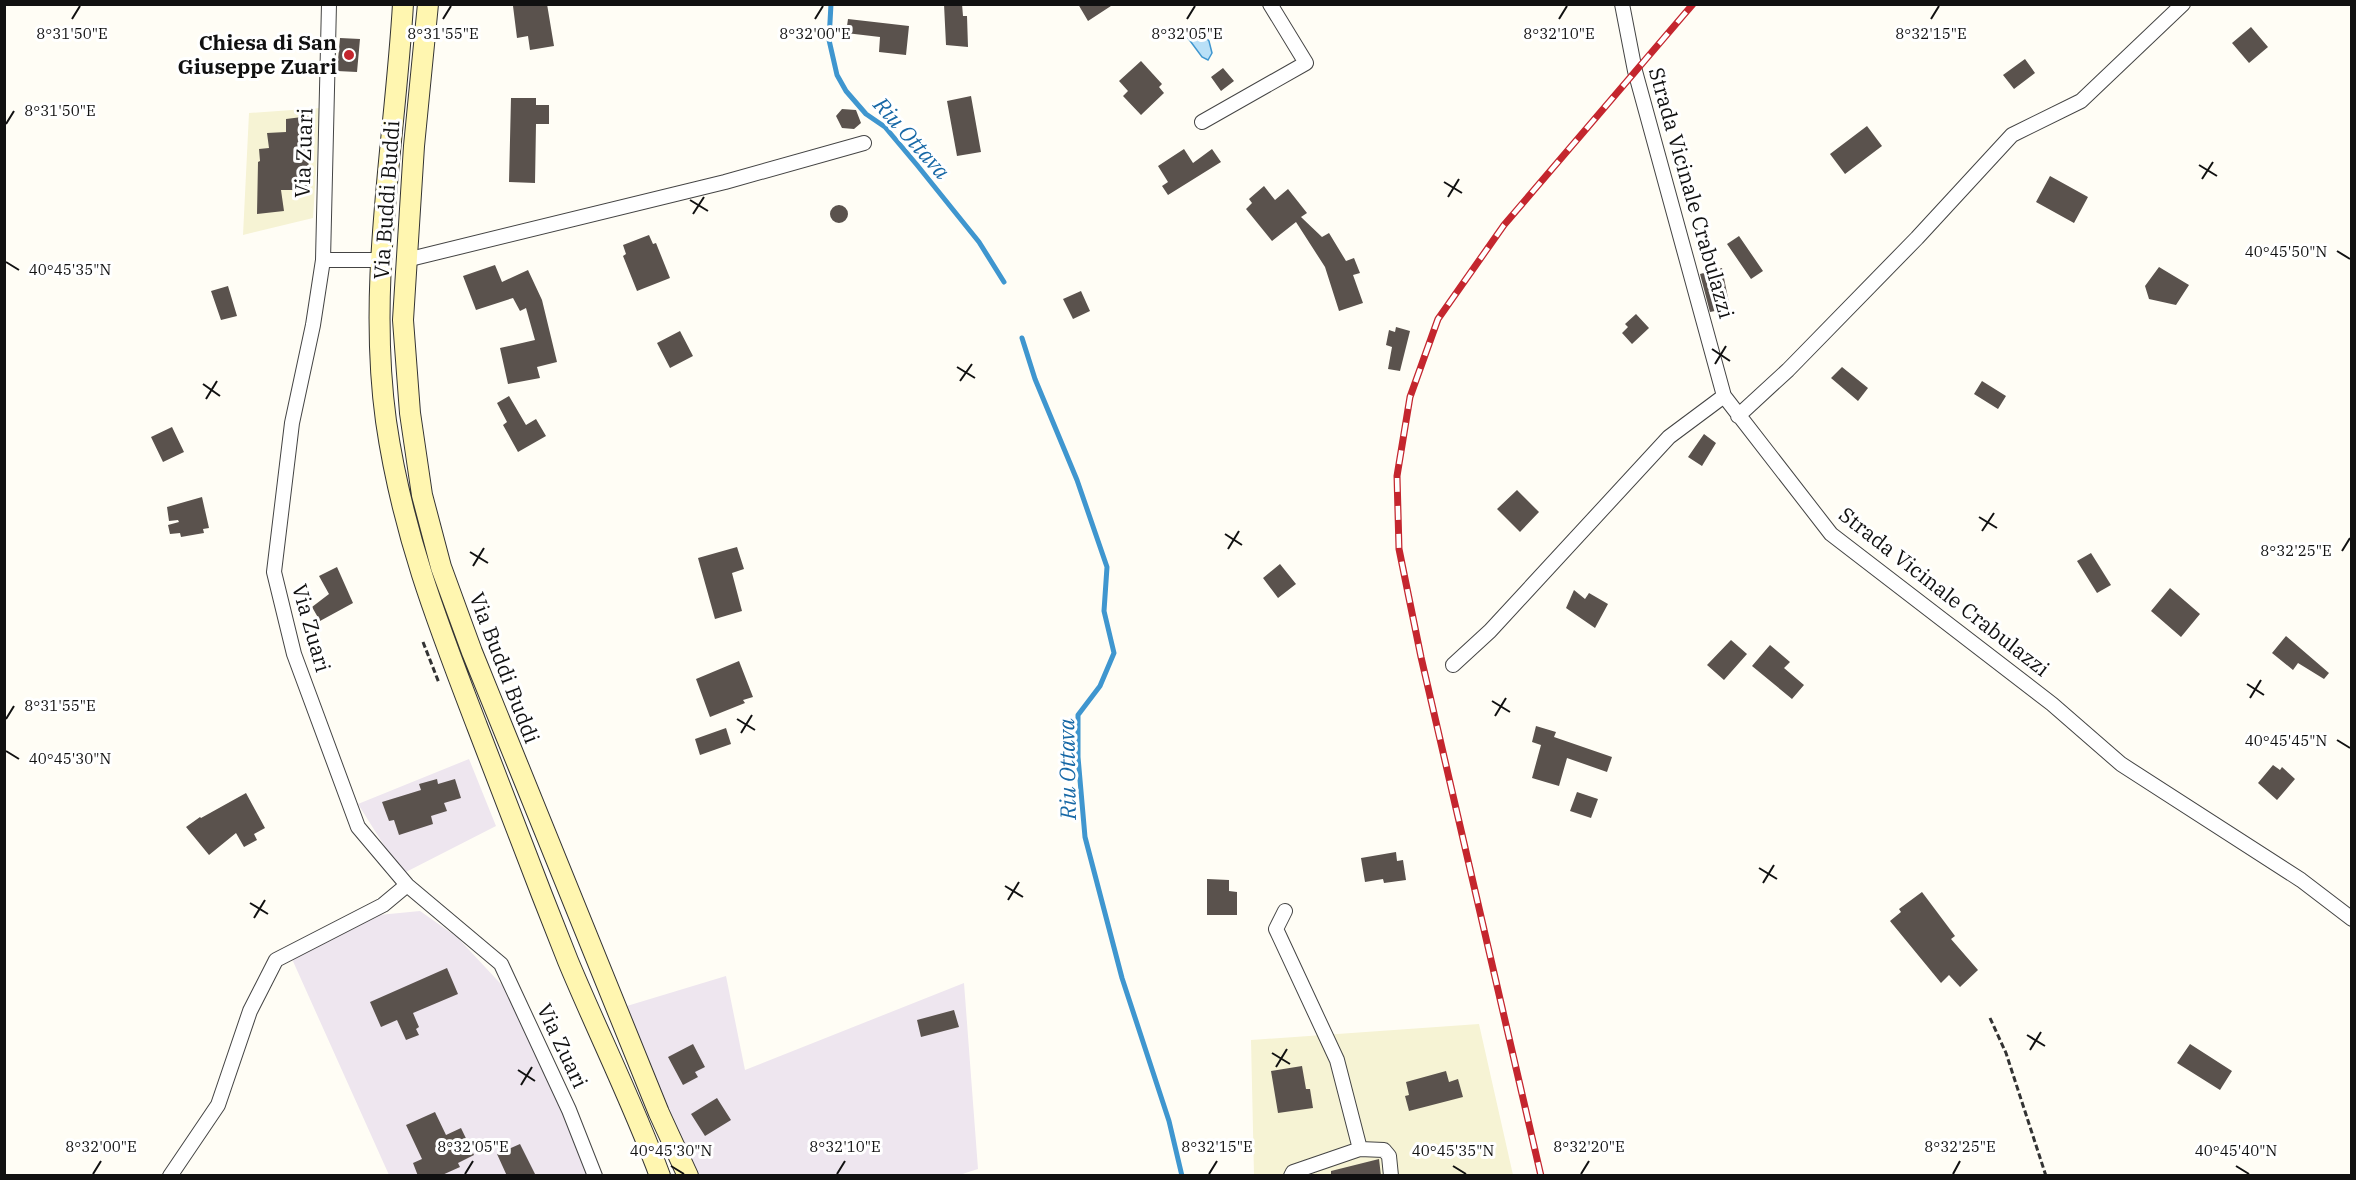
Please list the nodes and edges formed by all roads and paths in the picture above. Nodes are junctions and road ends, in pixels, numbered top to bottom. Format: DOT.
graph roads {
  1 [pos="329,4"];
  2 [pos="403,4"];
  3 [pos="428,4"];
  4 [pos="1270,4"];
  5 [pos="1622,4"];
  6 [pos="2183,4"];
  7 [pos="1202,123"];
  8 [pos="864,143"];
  9 [pos="323,260"];
  10 [pos="382,260"];
  11 [pos="406,260"];
  12 [pos="1724,396"];
  13 [pos="1738,416"];
  14 [pos="1453,665"];
  15 [pos="407,885"];
  16 [pos="1285,911"];
  17 [pos="2352,919"];
  18 [pos="1989,1018"];
  19 [pos="1360,1149"];
  20 [pos="170,1176"];
  21 [pos="595,1176"];
  22 [pos="660,1176"];
  23 [pos="688,1176"];
  24 [pos="1292,1176"];
  25 [pos="1391,1176"];
  26 [pos="2046,1176"];
  1 -- 9 [label="street, Via Zuari"];
  2 -- 10 [label="main road, Via Buddi Buddi"];
  3 -- 11 [label="main road, Via Buddi Buddi"];
  4 -- 7 [label="street"];
  5 -- 12 [label="street, Strada Vicinale Crabulazzi"];
  6 -- 13 [label="street"];
  8 -- 11 [label="street"];
  9 -- 10 [label="street"];
  9 -- 15 [label="street, Via Zuari"];
  10 -- 22 [label="main road, Via Buddi Buddi"];
  11 -- 23 [label="main road, Via Buddi Buddi"];
  12 -- 13 [label="street, Strada Vicinale Crabulazzi"];
  12 -- 14 [label="street"];
  13 -- 17 [label="street, Strada Vicinale Crabulazzi"];
  15 -- 20 [label="street"];
  15 -- 21 [label="street, Via Zuari"];
  16 -- 19 [label="street"];
  18 -- 26 [label="path"];
  19 -- 24 [label="street"];
  19 -- 25 [label="street"];
}
